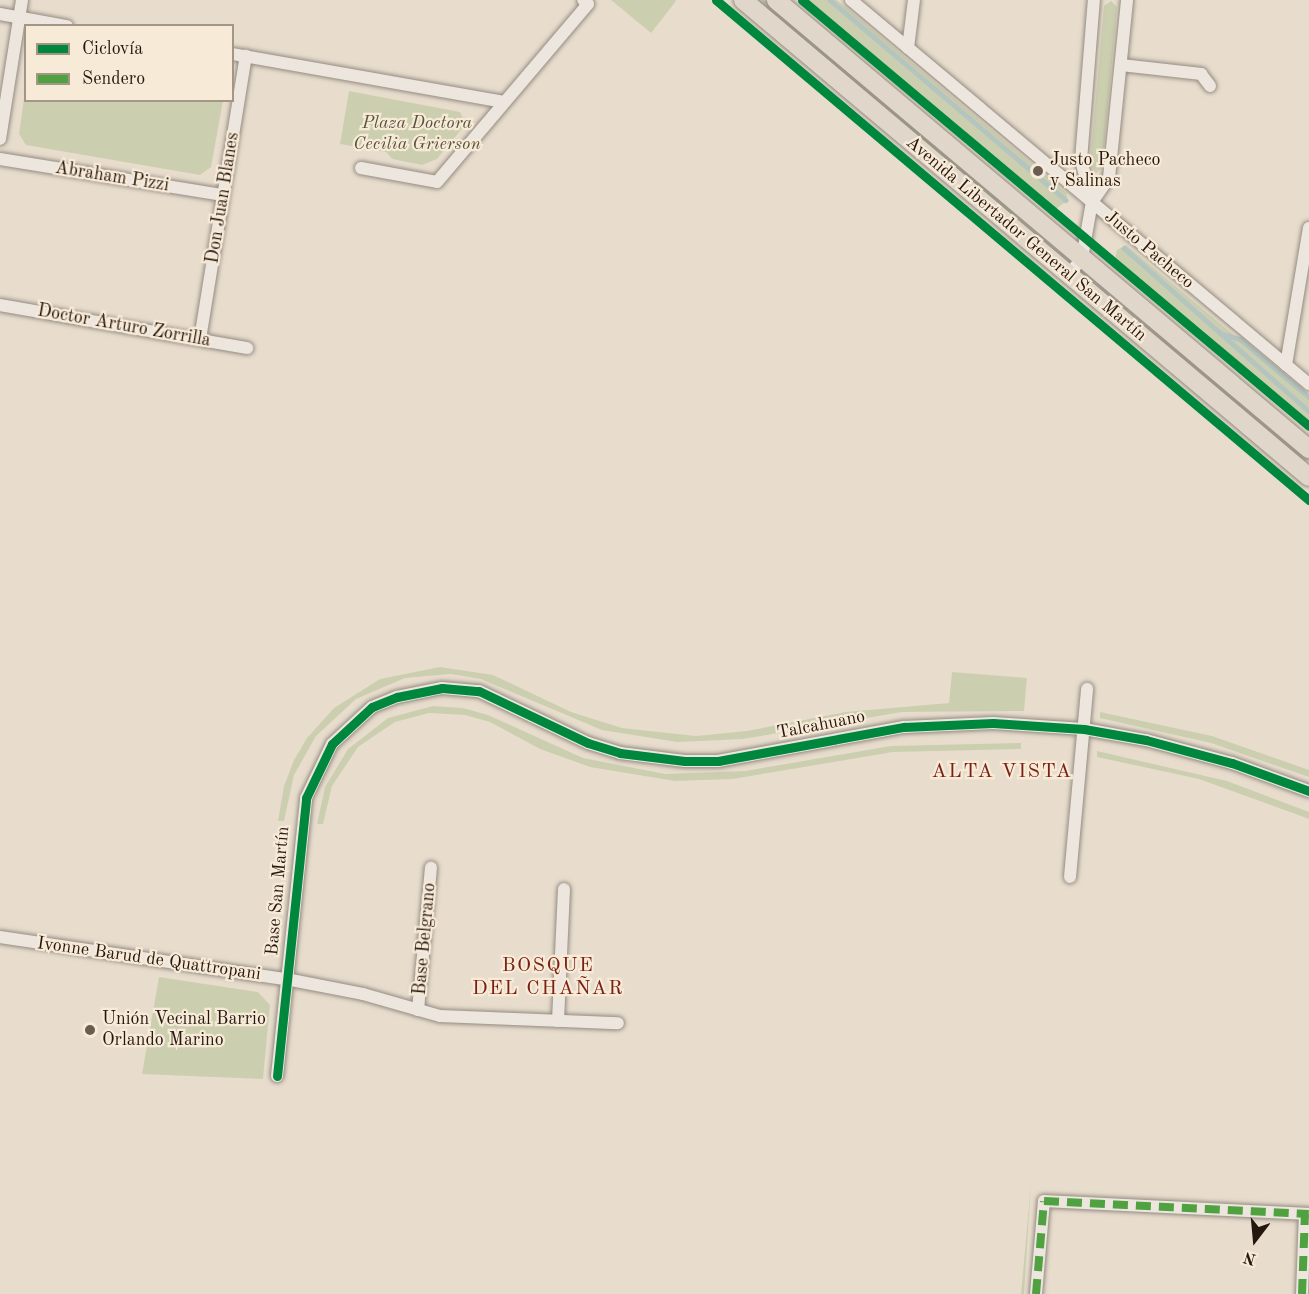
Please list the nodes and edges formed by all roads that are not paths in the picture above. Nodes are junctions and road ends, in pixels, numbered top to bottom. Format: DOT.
graph roads {
  1 [pos="22,0"];
  2 [pos="742,0"];
  3 [pos="776,0"];
  4 [pos="852,0"];
  5 [pos="914,0"];
  6 [pos="1094,0"];
  7 [pos="1127,0"];
  8 [pos="585,2"];
  9 [pos="0,14"];
  10 [pos="20,17"];
  11 [pos="57,24"];
  12 [pos="908,48"];
  13 [pos="234,54"];
  14 [pos="246,56"];
  15 [pos="1121,65"];
  16 [pos="1210,86"];
  17 [pos="504,102"];
  18 [pos="0,139"];
  19 [pos="0,159"];
  20 [pos="361,168"];
  21 [pos="223,195"];
  22 [pos="1092,202"];
  23 [pos="1309,228"];
  24 [pos="1082,258"];
  25 [pos="1069,275"];
  26 [pos="0,305"];
  27 [pos="200,339"];
  28 [pos="248,348"];
  29 [pos="1286,364"];
  30 [pos="1309,384"];
  31 [pos="1309,449"];
  32 [pos="1309,477"];
  33 [pos="1087,689"];
  34 [pos="353,723"];
  35 [pos="1084,729"];
  36 [pos="1309,791"];
  37 [pos="431,868"];
  38 [pos="1070,878"];
  39 [pos="564,889"];
  40 [pos="0,937"];
  41 [pos="286,979"];
  42 [pos="418,1010"];
  43 [pos="558,1021"];
  44 [pos="618,1023"];
  45 [pos="278,1076"];
  46 [pos="1307,1214"];
  47 [pos="1036,1294"];
  48 [pos="1302,1294"];
  1 -- 10 [label="street"];
  2 -- 25 [label="main road, Avenida Libertador General San Martín"];
  3 -- 24 [label="main road, Avenida Libertador General San Martín"];
  4 -- 12 [label="street, Justo Pacheco"];
  5 -- 12 [label="street"];
  6 -- 22 [label="street"];
  7 -- 15 [label="street"];
  8 -- 17 [label="street"];
  9 -- 10 [label="street"];
  10 -- 11 [label="street"];
  10 -- 18 [label="street"];
  12 -- 22 [label="street, Justo Pacheco"];
  13 -- 14 [label="street"];
  14 -- 17 [label="street"];
  14 -- 21 [label="street, Don Juan Blanes"];
  15 -- 16 [label="street"];
  15 -- 22 [label="street"];
  17 -- 20 [label="street"];
  19 -- 21 [label="street, Abraham Pizzi"];
  21 -- 27 [label="street, Don Juan Blanes"];
  22 -- 24 [label="street"];
  22 -- 29 [label="street, Justo Pacheco"];
  23 -- 29 [label="street"];
  24 -- 25 [label="street"];
  24 -- 31 [label="main road, Avenida Libertador General San Martín"];
  25 -- 32 [label="main road, Avenida Libertador General San Martín"];
  26 -- 27 [label="street, Doctor Arturo Zorrilla"];
  27 -- 28 [label="street, Doctor Arturo Zorrilla"];
  29 -- 30 [label="street, Justo Pacheco"];
  33 -- 35 [label="street"];
  34 -- 35 [label="street, Talcahuano"];
  34 -- 41 [label="street, Base San Martín"];
  35 -- 36 [label="street, Talcahuano"];
  35 -- 38 [label="street"];
  37 -- 42 [label="street, Base Belgrano"];
  39 -- 43 [label="street"];
  40 -- 41 [label="street, Ivonne Barud de Quattropani"];
  41 -- 42 [label="street, Ivonne Barud de Quattropani"];
  41 -- 45 [label="street, Base San Martín"];
  42 -- 43 [label="street, Ivonne Barud de Quattropani"];
  43 -- 44 [label="street, Ivonne Barud de Quattropani"];
  46 -- 47 [label="street"];
  46 -- 48 [label="street"];
}
